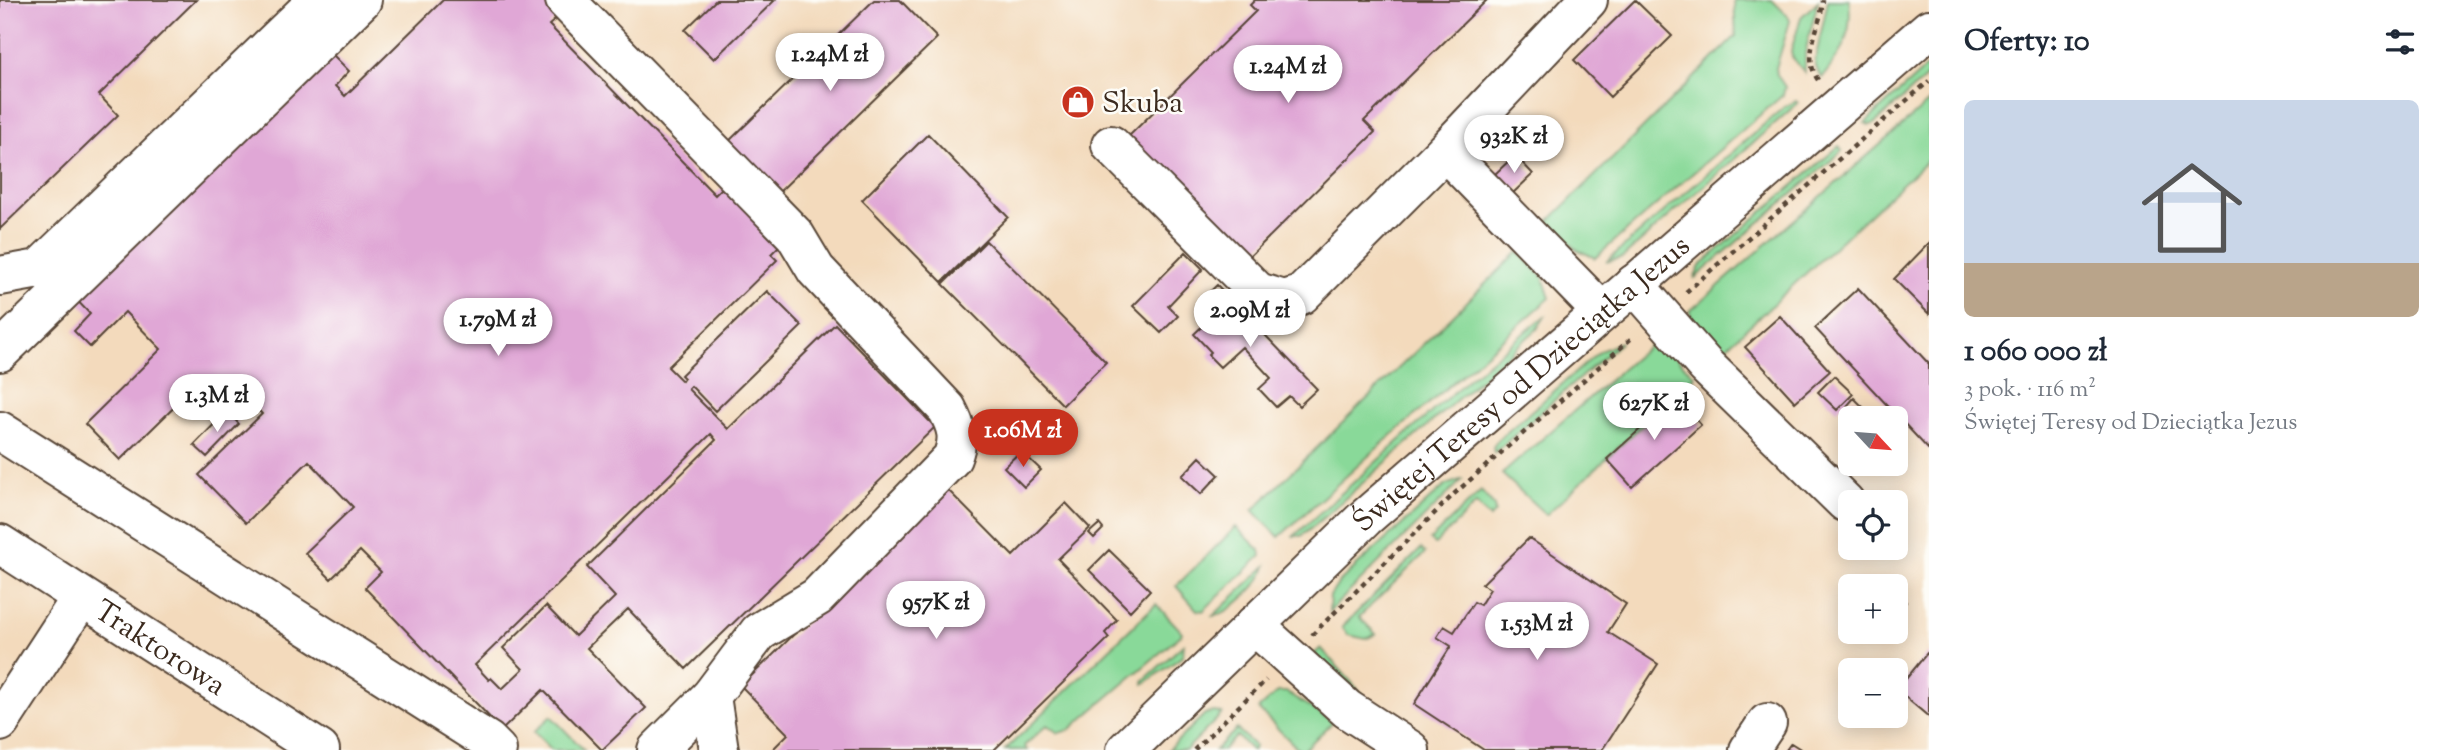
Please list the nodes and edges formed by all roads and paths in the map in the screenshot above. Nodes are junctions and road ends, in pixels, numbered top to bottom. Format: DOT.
graph roads {
  1 [pos="318,0"];
  2 [pos="362,0"];
  3 [pos="565,0"];
  4 [pos="1588,0"];
  5 [pos="1823,0"];
  6 [pos="1916,0"];
  7 [pos="1929,14"];
  8 [pos="1929,29"];
  9 [pos="1929,81"];
  10 [pos="1820,84"];
  11 [pos="1111,145"];
  12 [pos="1445,151"];
  13 [pos="0,276"];
  14 [pos="1634,284"];
  15 [pos="1602,312"];
  16 [pos="1660,314"];
  17 [pos="0,352"];
  18 [pos="0,431"];
  19 [pos="1838,495"];
  20 [pos="0,544"];
  21 [pos="81,598"];
  22 [pos="1254,625"];
  23 [pos="1289,657"];
  24 [pos="711,696"];
  25 [pos="0,722"];
  26 [pos="320,750"];
  27 [pos="497,750"];
  28 [pos="657,750"];
  29 [pos="719,750"];
  30 [pos="1126,750"];
  31 [pos="1194,750"];
  32 [pos="1410,750"];
  1 -- 13 [label="street"];
  2 -- 17 [label="street"];
  3 -- 24 [label="street"];
  4 -- 12 [label="street"];
  5 -- 10 [label="path"];
  6 -- 7 [label="street"];
  8 -- 14 [label="street, Świętej Teresy od Dzieciątka Jezus"];
  9 -- 16 [label="path"];
  11 -- 12 [label="street"];
  12 -- 15 [label="street"];
  14 -- 15 [label="street, Świętej Teresy od Dzieciątka Jezus"];
  14 -- 16 [label="street"];
  15 -- 22 [label="street, Świętej Teresy od Dzieciątka Jezus"];
  16 -- 19 [label="street"];
  16 -- 23 [label="path"];
  18 -- 27 [label="street"];
  20 -- 21 [label="street, Traktorowa"];
  21 -- 25 [label="street"];
  21 -- 26 [label="street, Traktorowa"];
  22 -- 23 [label="street"];
  22 -- 30 [label="street, Świętej Teresy od Dzieciątka Jezus"];
  23 -- 31 [label="path"];
  23 -- 32 [label="street"];
  24 -- 28 [label="street"];
  24 -- 29 [label="street"];
}
